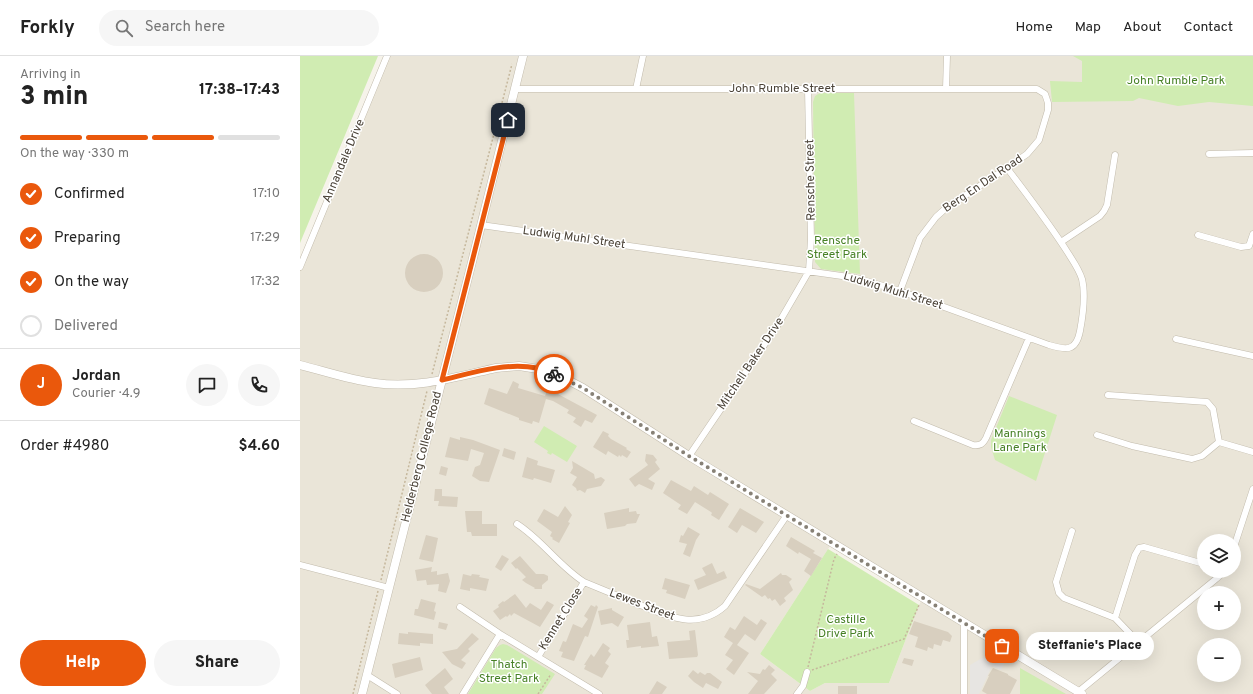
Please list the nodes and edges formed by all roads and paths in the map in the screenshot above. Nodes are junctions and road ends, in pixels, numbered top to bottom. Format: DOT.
graph roads {
  1 [pos="387,56"];
  2 [pos="523,56"];
  3 [pos="643,56"];
  4 [pos="947,56"];
  5 [pos="512,64"];
  6 [pos="636,89"];
  7 [pos="808,89"];
  8 [pos="946,89"];
  9 [pos="515,90"];
  10 [pos="1046,96"];
  11 [pos="1253,153"];
  12 [pos="1209,154"];
  13 [pos="1116,155"];
  14 [pos="1007,168"];
  15 [pos="482,225"];
  16 [pos="1253,234"];
  17 [pos="1198,235"];
  18 [pos="1061,242"];
  19 [pos="300,267"];
  20 [pos="809,271"];
  21 [pos="900,291"];
  22 [pos="1029,338"];
  23 [pos="1176,339"];
  24 [pos="1253,356"];
  25 [pos="300,365"];
  26 [pos="432,376"];
  27 [pos="442,380"];
  28 [pos="428,390"];
  29 [pos="1108,395"];
  30 [pos="914,421"];
  31 [pos="1097,435"];
  32 [pos="1219,442"];
  33 [pos="1253,452"];
  34 [pos="689,456"];
  35 [pos="1253,489"];
  36 [pos="788,515"];
  37 [pos="517,524"];
  38 [pos="1072,531"];
  39 [pos="1238,534"];
  40 [pos="841,548"];
  41 [pos="1197,562"];
  42 [pos="300,565"];
  43 [pos="1218,578"];
  44 [pos="584,582"];
  45 [pos="379,585"];
  46 [pos="389,588"];
  47 [pos="923,598"];
  48 [pos="460,607"];
  49 [pos="1115,618"];
  50 [pos="964,623"];
  51 [pos="500,634"];
  52 [pos="1139,643"];
  53 [pos="538,657"];
  54 [pos="555,667"];
  55 [pos="807,672"];
  56 [pos="367,675"];
  57 [pos="1080,693"];
  58 [pos="352,694"];
  59 [pos="362,694"];
  60 [pos="397,694"];
  61 [pos="463,694"];
  62 [pos="538,694"];
  63 [pos="599,694"];
  64 [pos="797,694"];
  65 [pos="964,694"];
  1 -- 19 [label="street, Annandale Drive"];
  2 -- 9 [label="street, Helderberg College Road"];
  3 -- 6 [label="street"];
  4 -- 8 [label="street"];
  5 -- 26 [label="path"];
  6 -- 7 [label="street, John Rumble Street"];
  6 -- 9 [label="street, John Rumble Street"];
  7 -- 8 [label="street, John Rumble Street"];
  7 -- 20 [label="street, Rensche Street"];
  8 -- 10 [label="street, John Rumble Street"];
  9 -- 15 [label="street, Helderberg College Road"];
  10 -- 14 [label="street, Berg En Dal Road"];
  11 -- 12 [label="street"];
  13 -- 18 [label="street"];
  14 -- 18 [label="street, Ludwig Muhl Street"];
  14 -- 21 [label="street, Berg En Dal Road"];
  15 -- 20 [label="street, Ludwig Muhl Street"];
  15 -- 27 [label="street, Helderberg College Road"];
  16 -- 17 [label="street"];
  18 -- 22 [label="street, Ludwig Muhl Street"];
  20 -- 21 [label="street, Ludwig Muhl Street"];
  20 -- 34 [label="street, Mitchell Baker Drive"];
  21 -- 22 [label="street, Ludwig Muhl Street"];
  22 -- 30 [label="street"];
  23 -- 24 [label="street"];
  25 -- 27 [label="street"];
  27 -- 34 [label="street"];
  27 -- 46 [label="street, Helderberg College Road"];
  28 -- 45 [label="path"];
  29 -- 32 [label="street"];
  31 -- 32 [label="street"];
  32 -- 33 [label="street"];
  34 -- 36 [label="street"];
  35 -- 39 [label="street"];
  36 -- 40 [label="street"];
  36 -- 44 [label="street, Lewes Street"];
  37 -- 44 [label="street, Lewes Street"];
  38 -- 49 [label="street"];
  40 -- 47 [label="street"];
  40 -- 55 [label="path"];
  41 -- 49 [label="street"];
  42 -- 45 [label="street"];
  43 -- 52 [label="street"];
  44 -- 53 [label="street, Kennet Close"];
  45 -- 46 [label="street"];
  45 -- 58 [label="path"];
  46 -- 56 [label="street, Helderberg College Road"];
  47 -- 50 [label="street"];
  47 -- 55 [label="path"];
  48 -- 51 [label="street"];
  49 -- 52 [label="street"];
  50 -- 57 [label="street"];
  50 -- 65 [label="street"];
  51 -- 53 [label="street"];
  51 -- 61 [label="street"];
  52 -- 57 [label="street"];
  53 -- 54 [label="street"];
  54 -- 62 [label="path"];
  54 -- 63 [label="street"];
  55 -- 64 [label="street"];
  56 -- 59 [label="street, Helderberg College Road"];
  56 -- 60 [label="street"];
}
